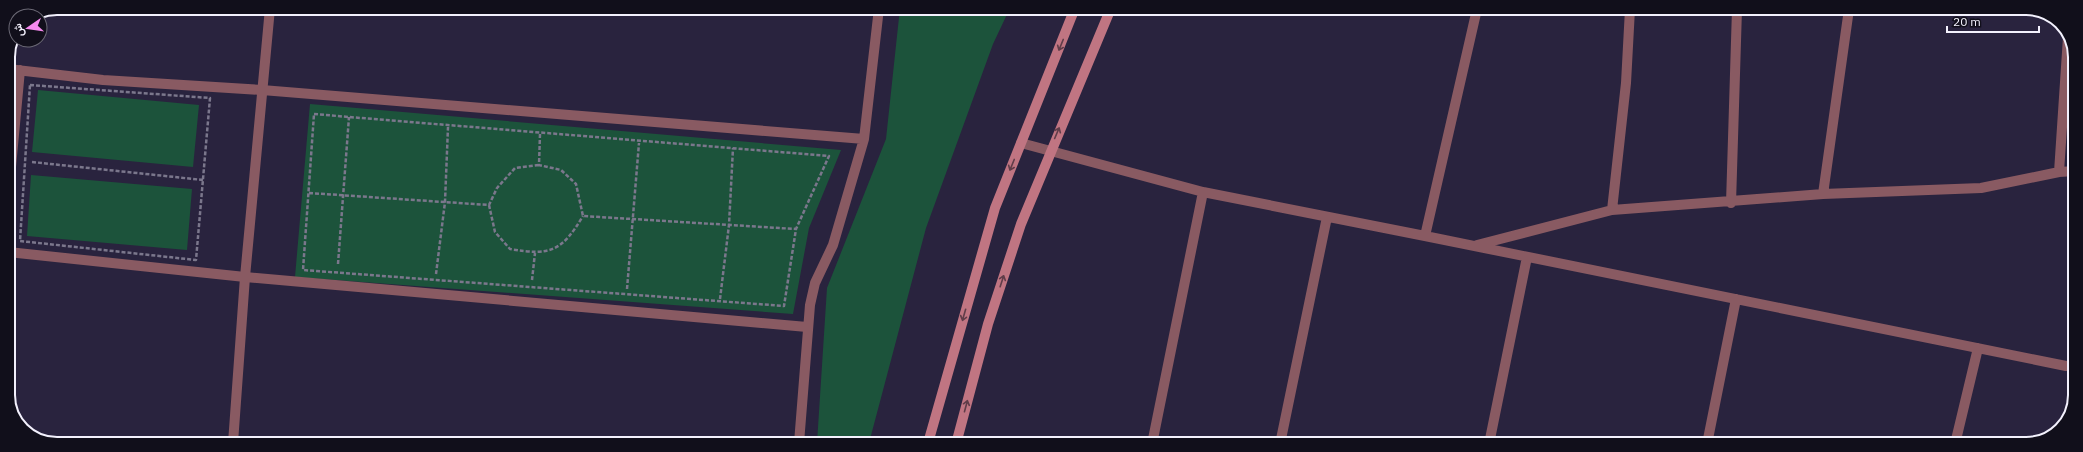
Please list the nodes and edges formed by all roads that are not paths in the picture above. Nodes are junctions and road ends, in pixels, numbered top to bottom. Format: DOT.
graph roads {
  1 [pos="269,15"];
  2 [pos="878,15"];
  3 [pos="1072,15"];
  4 [pos="1108,15"];
  5 [pos="1476,15"];
  6 [pos="1630,15"];
  7 [pos="1737,15"];
  8 [pos="1848,15"];
  9 [pos="2067,50"];
  10 [pos="15,70"];
  11 [pos="20,70"];
  12 [pos="262,90"];
  13 [pos="15,124"];
  14 [pos="864,138"];
  15 [pos="1021,143"];
  16 [pos="1049,152"];
  17 [pos="2068,171"];
  18 [pos="2059,172"];
  19 [pos="1203,192"];
  20 [pos="1823,194"];
  21 [pos="1731,203"];
  22 [pos="1612,210"];
  23 [pos="1327,217"];
  24 [pos="1424,236"];
  25 [pos="1473,246"];
  26 [pos="15,253"];
  27 [pos="1527,257"];
  28 [pos="245,277"];
  29 [pos="1736,299"];
  30 [pos="807,327"];
  31 [pos="1978,348"];
  32 [pos="2066,366"];
  33 [pos="233,437"];
  34 [pos="799,437"];
  35 [pos="930,437"];
  36 [pos="958,437"];
  37 [pos="1153,437"];
  38 [pos="1281,437"];
  39 [pos="1490,437"];
  40 [pos="1709,437"];
  41 [pos="1957,437"];
  1 -- 12 [label="street"];
  2 -- 14 [label="street"];
  3 -- 15 [label="main road, one-way"];
  16 -- 4 [label="main road, one-way"];
  5 -- 24 [label="street"];
  6 -- 22 [label="street"];
  7 -- 21 [label="street"];
  8 -- 20 [label="street"];
  9 -- 18 [label="street"];
  10 -- 11 [label="street"];
  11 -- 12 [label="street"];
  11 -- 13 [label="street"];
  12 -- 14 [label="street"];
  12 -- 28 [label="street"];
  14 -- 30 [label="street"];
  15 -- 16 [label="street"];
  15 -- 35 [label="main road, one-way"];
  16 -- 19 [label="street"];
  36 -- 16 [label="main road, one-way"];
  17 -- 18 [label="street"];
  18 -- 20 [label="street"];
  19 -- 23 [label="street"];
  19 -- 37 [label="street"];
  20 -- 21 [label="street"];
  21 -- 22 [label="street"];
  22 -- 25 [label="street"];
  23 -- 24 [label="street"];
  23 -- 38 [label="street"];
  24 -- 25 [label="street"];
  25 -- 27 [label="street"];
  26 -- 28 [label="street"];
  27 -- 29 [label="street"];
  27 -- 39 [label="street"];
  28 -- 30 [label="street"];
  28 -- 33 [label="street"];
  29 -- 31 [label="street"];
  29 -- 40 [label="street"];
  30 -- 34 [label="street"];
  31 -- 32 [label="street"];
  31 -- 41 [label="street"];
}
